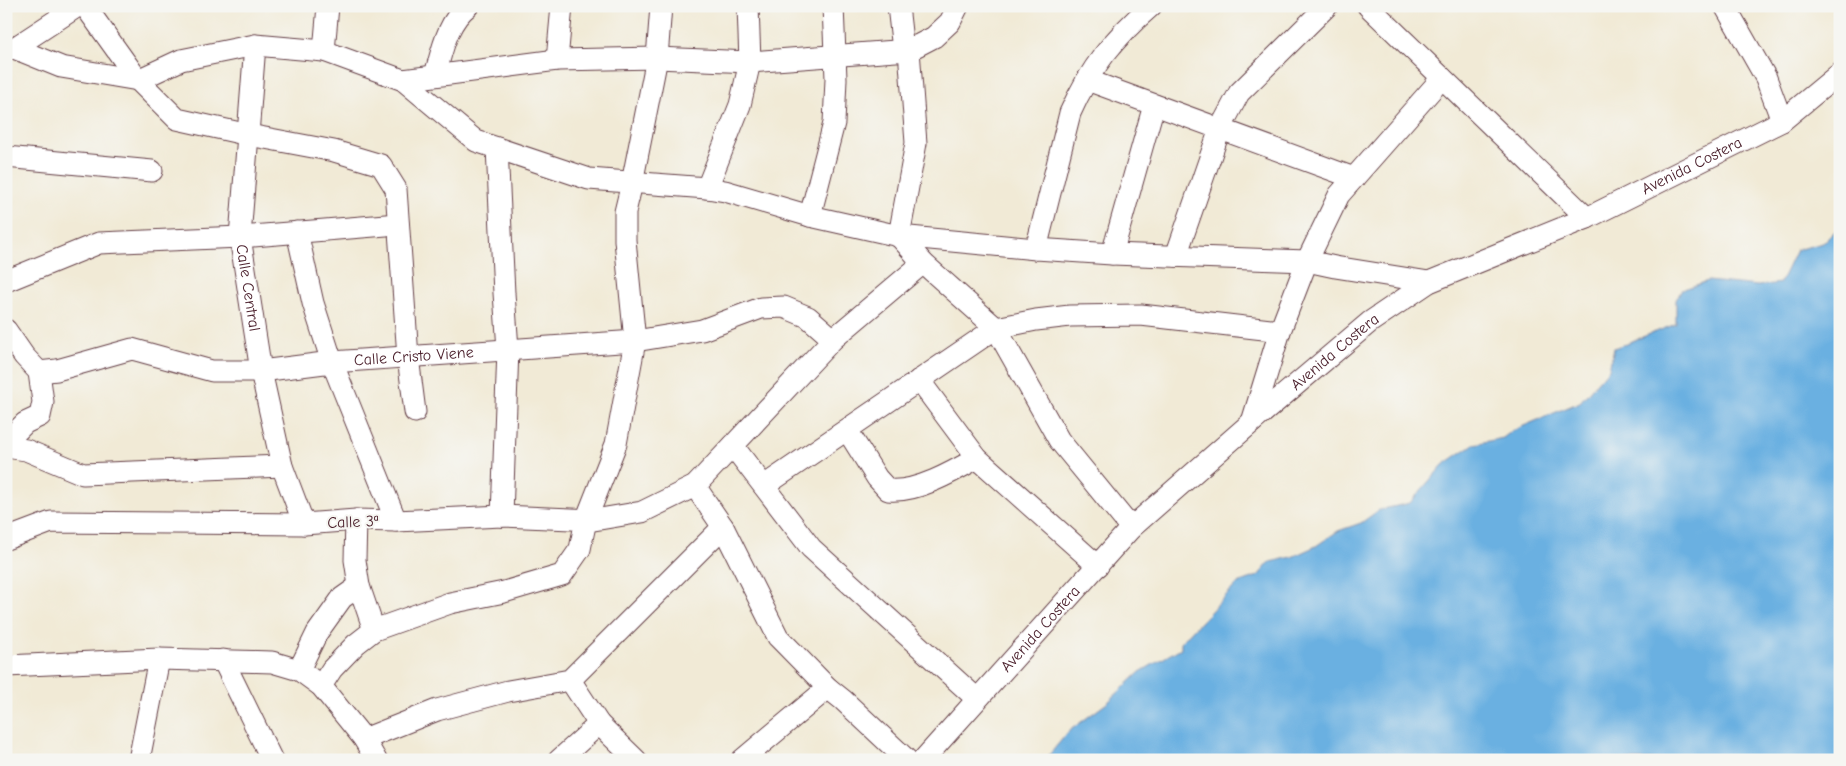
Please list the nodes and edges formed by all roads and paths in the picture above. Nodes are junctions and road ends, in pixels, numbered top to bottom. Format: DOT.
graph roads {
  1 [pos="78,6"];
  2 [pos="86,6"];
  3 [pos="328,6"];
  4 [pos="468,6"];
  5 [pos="562,6"];
  6 [pos="661,6"];
  7 [pos="748,6"];
  8 [pos="833,6"];
  9 [pos="898,6"];
  10 [pos="958,6"];
  11 [pos="1151,6"];
  12 [pos="1328,6"];
  13 [pos="1368,6"];
  14 [pos="1724,6"];
  15 [pos="256,45"];
  16 [pos="10,49"];
  17 [pos="906,50"];
  18 [pos="324,51"];
  19 [pos="835,55"];
  20 [pos="657,58"];
  21 [pos="557,60"];
  22 [pos="750,62"];
  23 [pos="1840,73"];
  24 [pos="435,75"];
  25 [pos="1442,78"];
  26 [pos="138,80"];
  27 [pos="403,80"];
  28 [pos="1087,80"];
  29 [pos="1154,105"];
  30 [pos="1782,121"];
  31 [pos="1220,129"];
  32 [pos="249,135"];
  33 [pos="497,148"];
  34 [pos="6,157"];
  35 [pos="152,171"];
  36 [pos="1354,178"];
  37 [pos="632,183"];
  38 [pos="707,188"];
  39 [pos="810,216"];
  40 [pos="1587,218"];
  41 [pos="398,224"];
  42 [pos="297,232"];
  43 [pos="899,236"];
  44 [pos="240,237"];
  45 [pos="1036,250"];
  46 [pos="1112,254"];
  47 [pos="1176,256"];
  48 [pos="1308,261"];
  49 [pos="923,262"];
  50 [pos="6,281"];
  51 [pos="1429,282"];
  52 [pos="996,328"];
  53 [pos="6,330"];
  54 [pos="1280,331"];
  55 [pos="833,339"];
  56 [pos="635,341"];
  57 [pos="508,349"];
  58 [pos="408,357"];
  59 [pos="332,362"];
  60 [pos="261,371"];
  61 [pos="39,372"];
  62 [pos="919,380"];
  63 [pos="415,412"];
  64 [pos="1252,422"];
  65 [pos="846,430"];
  66 [pos="6,442"];
  67 [pos="733,446"];
  68 [pos="6,447"];
  69 [pos="977,458"];
  70 [pos="282,466"];
  71 [pos="695,486"];
  72 [pos="764,486"];
  73 [pos="502,516"];
  74 [pos="356,520"];
  75 [pos="586,520"];
  76 [pos="396,521"];
  77 [pos="304,524"];
  78 [pos="723,526"];
  79 [pos="1131,528"];
  80 [pos="6,539"];
  81 [pos="1098,566"];
  82 [pos="359,586"];
  83 [pos="374,630"];
  84 [pos="159,659"];
  85 [pos="223,660"];
  86 [pos="6,666"];
  87 [pos="299,670"];
  88 [pos="570,680"];
  89 [pos="321,686"];
  90 [pos="828,688"];
  91 [pos="977,699"];
  92 [pos="599,724"];
  93 [pos="364,739"];
  94 [pos="139,760"];
  95 [pos="272,760"];
  96 [pos="376,760"];
  97 [pos="559,760"];
  98 [pos="636,760"];
  99 [pos="742,760"];
  100 [pos="907,760"];
  101 [pos="923,760"];
  1 -- 16 [label="street"];
  2 -- 26 [label="street"];
  3 -- 18 [label="street"];
  4 -- 24 [label="street"];
  5 -- 21 [label="street"];
  6 -- 20 [label="street"];
  7 -- 22 [label="street"];
  8 -- 19 [label="street"];
  9 -- 17 [label="street"];
  10 -- 17 [label="street"];
  11 -- 28 [label="street"];
  12 -- 31 [label="street"];
  13 -- 25 [label="street"];
  14 -- 30 [label="street"];
  15 -- 18 [label="street"];
  15 -- 26 [label="street"];
  15 -- 32 [label="street, Calle Central"];
  16 -- 26 [label="street"];
  17 -- 19 [label="street"];
  17 -- 43 [label="street"];
  18 -- 27 [label="street"];
  19 -- 22 [label="street"];
  19 -- 39 [label="street"];
  20 -- 21 [label="street"];
  20 -- 22 [label="street"];
  20 -- 37 [label="street"];
  21 -- 24 [label="street"];
  22 -- 38 [label="street"];
  23 -- 30 [label="street, Avenida Costera"];
  24 -- 27 [label="street"];
  25 -- 36 [label="street"];
  25 -- 40 [label="street"];
  26 -- 32 [label="street"];
  27 -- 33 [label="street"];
  28 -- 29 [label="street"];
  28 -- 45 [label="street"];
  29 -- 31 [label="street"];
  29 -- 46 [label="street"];
  30 -- 40 [label="street, Avenida Costera"];
  31 -- 36 [label="street"];
  31 -- 47 [label="street"];
  32 -- 41 [label="street"];
  32 -- 44 [label="street, Calle Central"];
  33 -- 37 [label="street"];
  33 -- 57 [label="street"];
  34 -- 35 [label="street"];
  36 -- 48 [label="street"];
  37 -- 38 [label="street"];
  37 -- 56 [label="street"];
  38 -- 39 [label="street"];
  39 -- 43 [label="street"];
  40 -- 51 [label="street, Avenida Costera"];
  41 -- 42 [label="street"];
  41 -- 58 [label="street"];
  42 -- 44 [label="street"];
  42 -- 59 [label="street"];
  43 -- 45 [label="street"];
  43 -- 49 [label="street"];
  44 -- 50 [label="street"];
  44 -- 60 [label="street, Calle Central"];
  45 -- 46 [label="street"];
  46 -- 47 [label="street"];
  47 -- 48 [label="street"];
  48 -- 51 [label="street"];
  48 -- 54 [label="street"];
  49 -- 52 [label="street"];
  49 -- 55 [label="street"];
  51 -- 64 [label="street, Avenida Costera"];
  52 -- 54 [label="street"];
  52 -- 62 [label="street"];
  52 -- 79 [label="street"];
  53 -- 61 [label="street"];
  54 -- 64 [label="street"];
  55 -- 56 [label="street, Calle Cristo Viene"];
  55 -- 67 [label="street"];
  56 -- 57 [label="street, Calle Cristo Viene"];
  56 -- 75 [label="street"];
  57 -- 58 [label="street, Calle Cristo Viene"];
  57 -- 73 [label="street"];
  58 -- 59 [label="street, Calle Cristo Viene"];
  58 -- 63 [label="street"];
  59 -- 60 [label="street, Calle Cristo Viene"];
  59 -- 76 [label="street"];
  60 -- 61 [label="street, Calle Cristo Viene"];
  60 -- 70 [label="street, Calle Central"];
  61 -- 66 [label="street"];
  62 -- 65 [label="street"];
  62 -- 69 [label="street"];
  64 -- 79 [label="street, Avenida Costera"];
  65 -- 69 [label="street"];
  65 -- 72 [label="street"];
  67 -- 71 [label="street"];
  67 -- 72 [label="street"];
  68 -- 70 [label="street"];
  69 -- 81 [label="street"];
  70 -- 77 [label="street, Calle Central"];
  71 -- 75 [label="street, Calle 3ª"];
  71 -- 78 [label="street"];
  72 -- 91 [label="street"];
  73 -- 75 [label="street, Calle 3ª"];
  73 -- 76 [label="street, Calle 3ª"];
  74 -- 76 [label="street, Calle 3ª"];
  74 -- 77 [label="street, Calle 3ª"];
  74 -- 82 [label="street"];
  75 -- 83 [label="street"];
  77 -- 80 [label="street, Calle 3ª"];
  78 -- 88 [label="street"];
  78 -- 90 [label="street"];
  79 -- 81 [label="street, Avenida Costera"];
  81 -- 91 [label="street, Avenida Costera"];
  82 -- 83 [label="street"];
  82 -- 87 [label="street"];
  83 -- 89 [label="street"];
  84 -- 85 [label="street"];
  84 -- 86 [label="street"];
  84 -- 94 [label="street"];
  85 -- 87 [label="street"];
  85 -- 95 [label="street"];
  87 -- 89 [label="street"];
  88 -- 92 [label="street"];
  88 -- 93 [label="street"];
  89 -- 93 [label="street"];
  90 -- 99 [label="street"];
  90 -- 100 [label="street"];
  91 -- 101 [label="street, Avenida Costera"];
  92 -- 97 [label="street"];
  92 -- 98 [label="street"];
  93 -- 96 [label="street"];
}
